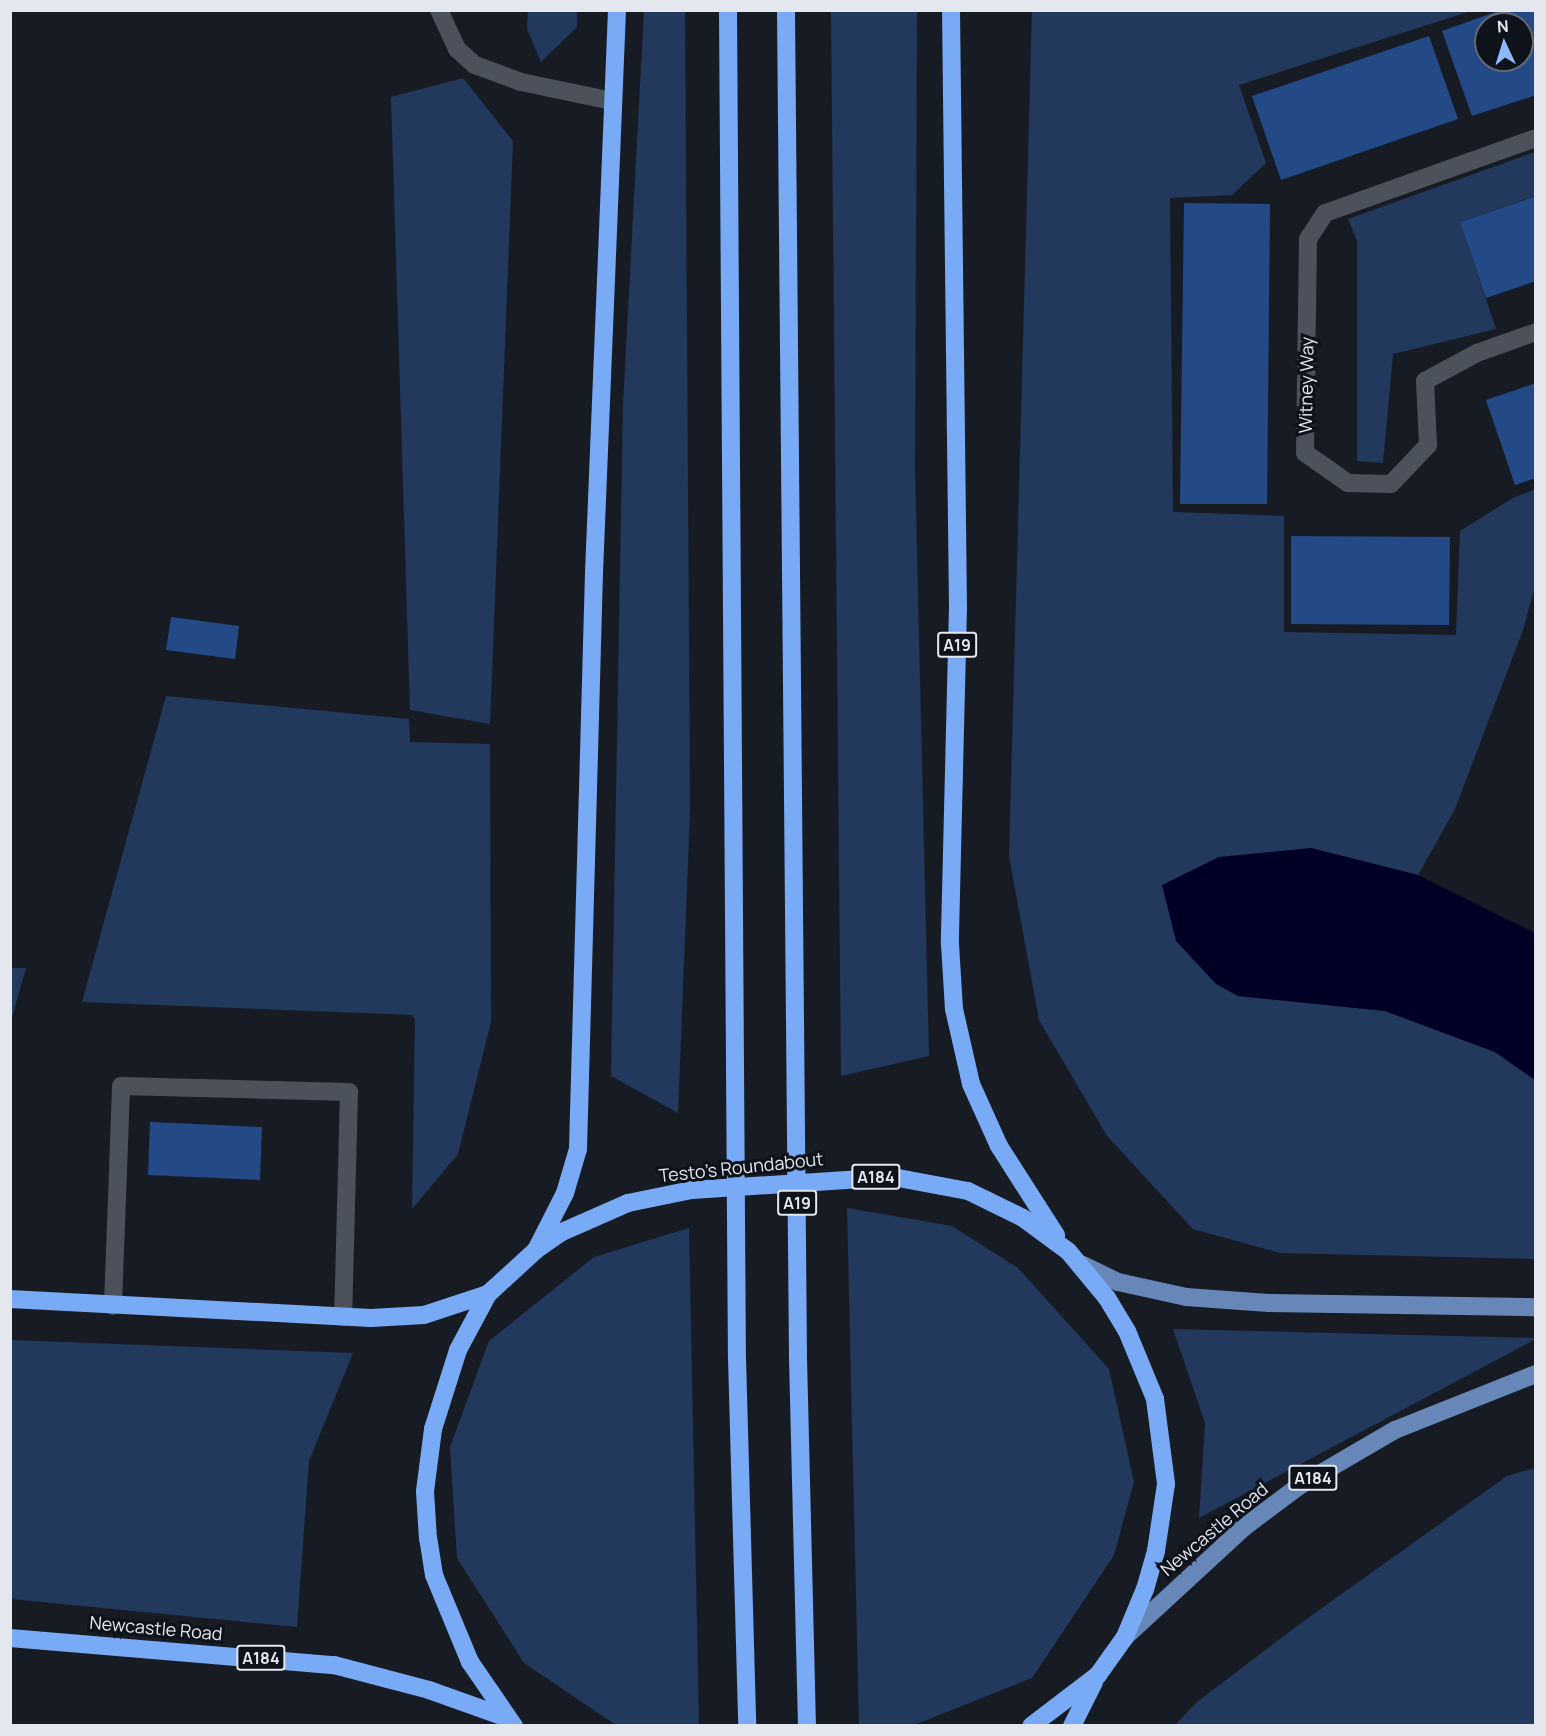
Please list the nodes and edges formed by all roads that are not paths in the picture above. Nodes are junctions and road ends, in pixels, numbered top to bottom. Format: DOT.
graph roads {
  1 [pos="439,10"];
  2 [pos="617,10"];
  3 [pos="728,10"];
  4 [pos="786,10"];
  5 [pos="951,10"];
  6 [pos="613,101"];
  7 [pos="1536,138"];
  8 [pos="1536,332"];
  9 [pos="536,1250"];
  10 [pos="1068,1251"];
  11 [pos="1083,1265"];
  12 [pos="488,1294"];
  13 [pos="10,1299"];
  14 [pos="113,1306"];
  15 [pos="1536,1307"];
  16 [pos="343,1317"];
  17 [pos="1536,1374"];
  18 [pos="1125,1637"];
  19 [pos="10,1638"];
  20 [pos="1098,1675"];
  21 [pos="511,1723"];
  22 [pos="747,1725"];
  23 [pos="807,1725"];
  24 [pos="1031,1725"];
  25 [pos="1072,1725"];
  1 -- 6 [label="lane"];
  2 -- 6 [label="highway"];
  3 -- 22 [label="highway"];
  4 -- 23 [label="highway, A19"];
  5 -- 10 [label="highway, A19"];
  6 -- 9 [label="highway"];
  7 -- 8 [label="lane, Witney Way"];
  9 -- 10 [label="highway, Testo's Roundabout / A184"];
  9 -- 12 [label="highway, Testo's Roundabout / A184"];
  10 -- 11 [label="highway, Testo's Roundabout / A184"];
  11 -- 15 [label="main road, A184"];
  11 -- 18 [label="highway, Testo's Roundabout / A184"];
  12 -- 16 [label="highway, A184"];
  12 -- 21 [label="highway, Testo's Roundabout / A184"];
  13 -- 14 [label="highway, A184"];
  14 -- 16 [label="highway, A184"];
  14 -- 16 [label="lane"];
  17 -- 18 [label="main road, Newcastle Road / A184"];
  18 -- 20 [label="highway, Testo's Roundabout / A184"];
  19 -- 21 [label="highway, Newcastle Road / A184"];
  20 -- 24 [label="highway, Testo's Roundabout / A184"];
  20 -- 25 [label="highway"];
}
